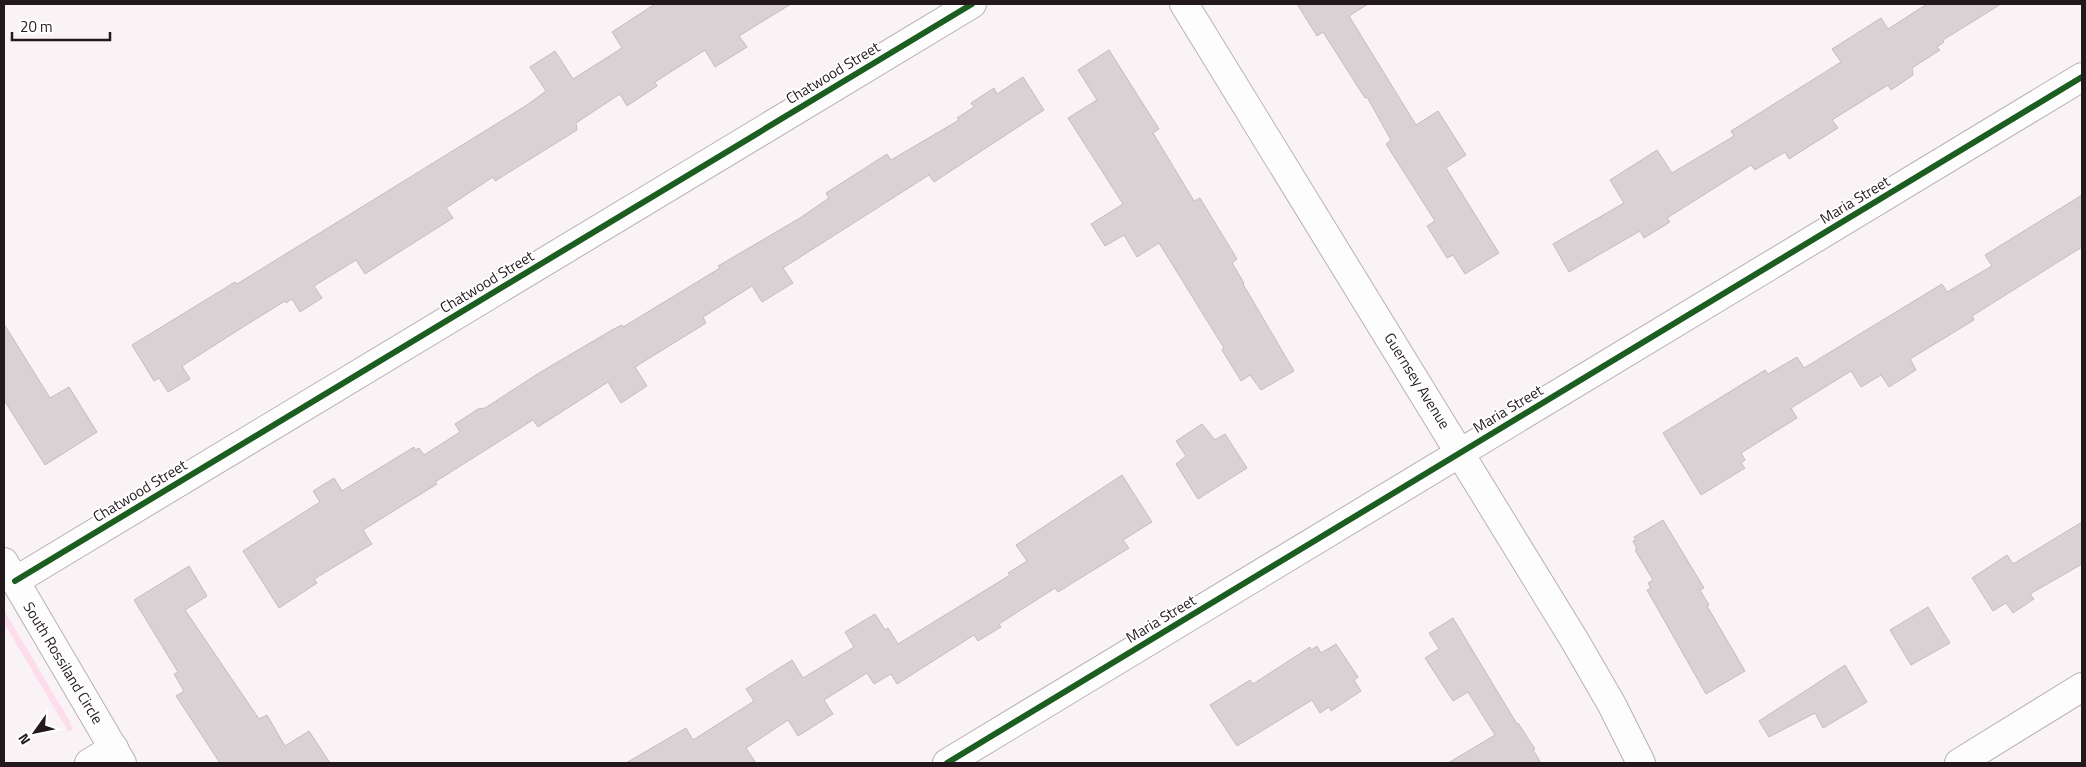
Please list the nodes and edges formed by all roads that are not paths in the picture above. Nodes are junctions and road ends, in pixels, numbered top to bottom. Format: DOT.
graph roads {
  1 [pos="972,4"];
  2 [pos="1184,4"];
  3 [pos="2082,77"];
  4 [pos="1460,452"];
  5 [pos="9,572"];
  6 [pos="2082,686"];
  7 [pos="118,756"];
  8 [pos="89,763"];
  9 [pos="947,763"];
  10 [pos="1641,763"];
  11 [pos="1959,763"];
  1 -- 5 [label="street, Chatwood Street"];
  2 -- 4 [label="street, Guernsey Avenue"];
  3 -- 4 [label="street, Maria Street"];
  4 -- 9 [label="street, Maria Street"];
  4 -- 10 [label="street, Guernsey Avenue"];
  5 -- 7 [label="street, South Rossiland Circle"];
  6 -- 11 [label="street"];
  7 -- 8 [label="street"];
}
